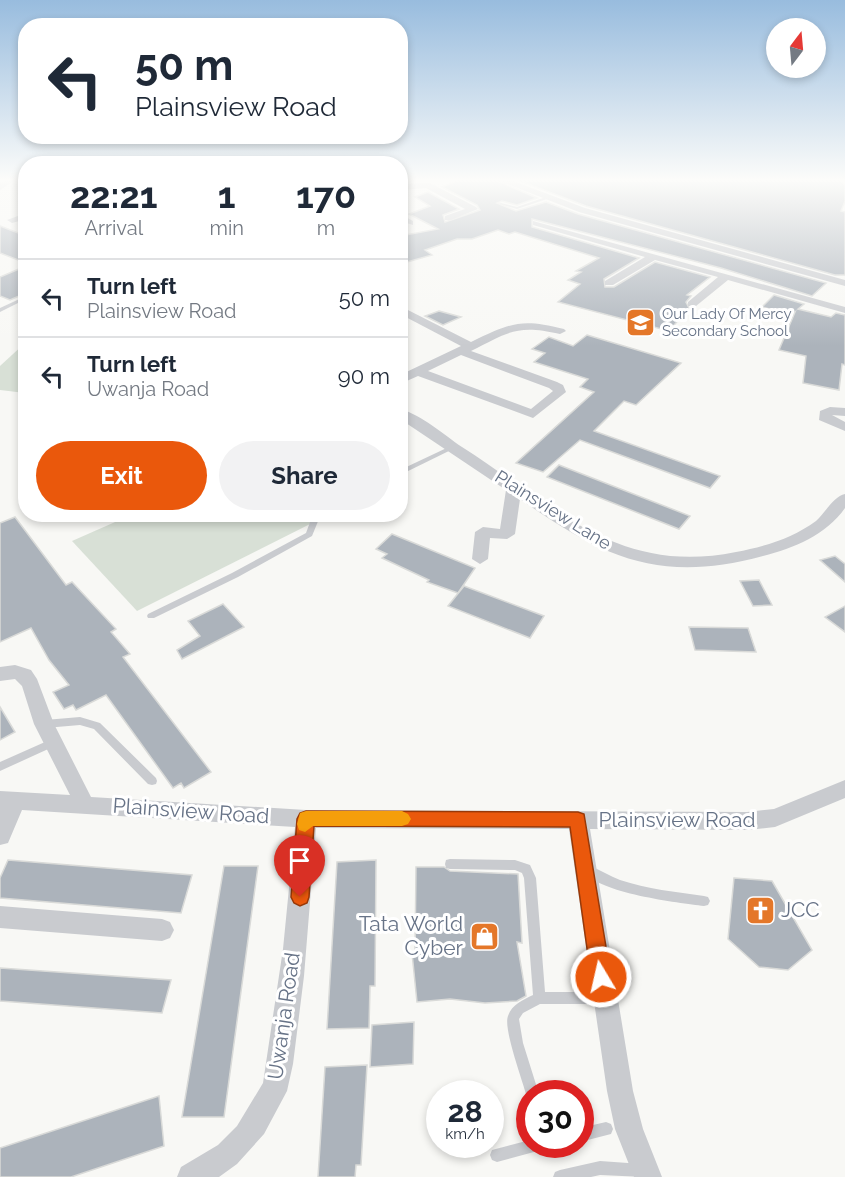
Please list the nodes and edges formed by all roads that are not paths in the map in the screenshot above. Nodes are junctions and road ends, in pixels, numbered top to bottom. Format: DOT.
graph roads {
  1 [pos="578,236"];
  2 [pos="673,236"];
  3 [pos="652,257"];
  4 [pos="725,277"];
  5 [pos="609,283"];
  6 [pos="845,285"];
  7 [pos="18,301"];
  8 [pos="692,304"];
  9 [pos="824,304"];
  10 [pos="0,310"];
  11 [pos="845,310"];
  12 [pos="408,314"];
  13 [pos="560,330"];
  14 [pos="467,349"];
  15 [pos="419,372"];
  16 [pos="408,377"];
  17 [pos="845,412"];
  18 [pos="408,418"];
  19 [pos="845,427"];
  20 [pos="453,447"];
  21 [pos="408,469"];
  22 [pos="514,488"];
  23 [pos="845,498"];
  24 [pos="314,522"];
  25 [pos="480,559"];
  26 [pos="151,616"];
  27 [pos="0,674"];
  28 [pos="44,724"];
  29 [pos="54,742"];
  30 [pos="0,767"];
  31 [pos="152,781"];
  32 [pos="845,789"];
  33 [pos="8,800"];
  34 [pos="85,805"];
  35 [pos="306,819"];
  36 [pos="578,820"];
  37 [pos="0,836"];
  38 [pos="450,864"];
  39 [pos="585,868"];
  40 [pos="704,901"];
  41 [pos="0,917"];
  42 [pos="162,930"];
  43 [pos="539,998"];
  44 [pos="604,998"];
  45 [pos="529,1080"];
  46 [pos="606,1129"];
  47 [pos="594,1132"];
  48 [pos="647,1174"];
  49 [pos="191,1177"];
  50 [pos="560,1177"];
  1 -- 3 [label="street"];
  2 -- 6 [label="street"];
  3 -- 4 [label="street"];
  3 -- 5 [label="street"];
  4 -- 8 [label="street"];
  4 -- 9 [label="street"];
  6 -- 9 [label="street"];
  7 -- 10 [label="lane"];
  9 -- 11 [label="street"];
  12 -- 14 [label="street"];
  13 -- 14 [label="street"];
  14 -- 15 [label="street"];
  14 -- 15 [label="street"];
  15 -- 16 [label="street"];
  17 -- 19 [label="street"];
  18 -- 20 [label="street, Plainsview Lane"];
  20 -- 21 [label="lane"];
  20 -- 22 [label="street, Plainsview Lane"];
  22 -- 23 [label="street, Plainsview Lane"];
  22 -- 25 [label="street"];
  24 -- 26 [label="lane"];
  27 -- 28 [label="street"];
  28 -- 29 [label="street"];
  28 -- 31 [label="lane"];
  29 -- 30 [label="lane"];
  29 -- 34 [label="street"];
  32 -- 36 [label="street, Plainsview Road"];
  33 -- 34 [label="street, Plainsview Road"];
  33 -- 37 [label="street"];
  34 -- 35 [label="street, Plainsview Road"];
  35 -- 36 [label="street, Plainsview Road"];
  35 -- 49 [label="street, Uwanja Road"];
  36 -- 39 [label="street"];
  38 -- 43 [label="lane"];
  39 -- 40 [label="lane"];
  39 -- 44 [label="street"];
  41 -- 42 [label="street"];
  43 -- 44 [label="lane"];
  43 -- 45 [label="lane"];
  44 -- 48 [label="street"];
  46 -- 47 [label="lane"];
  48 -- 50 [label="lane"];
}
